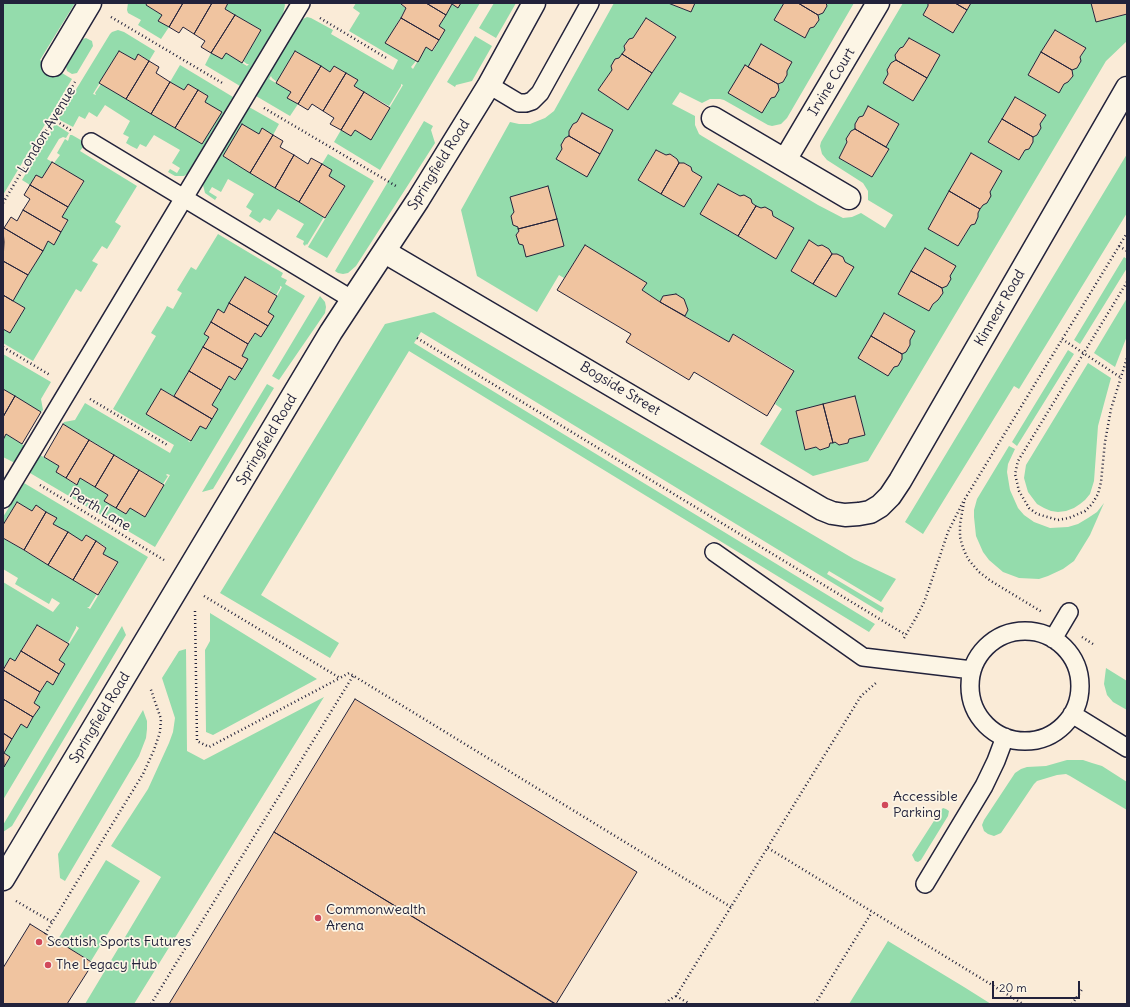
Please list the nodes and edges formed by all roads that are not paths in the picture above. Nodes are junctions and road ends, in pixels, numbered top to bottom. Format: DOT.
graph roads {
  1 [pos="90,3"];
  2 [pos="534,3"];
  3 [pos="590,3"];
  4 [pos="878,3"];
  5 [pos="300,4"];
  6 [pos="53,65"];
  7 [pos="489,85"];
  8 [pos="1127,88"];
  9 [pos="713,118"];
  10 [pos="91,142"];
  11 [pos="785,160"];
  12 [pos="183,197"];
  13 [pos="849,198"];
  14 [pos="385,252"];
  15 [pos="353,300"];
  16 [pos="3,499"];
  17 [pos="859,514"];
  18 [pos="714,552"];
  19 [pos="972,670"];
  20 [pos="1072,714"];
  21 [pos="1005,737"];
  22 [pos="1127,748"];
  23 [pos="6,865"];
  24 [pos="925,884"];
  1 -- 6 [label="street"];
  2 -- 7 [label="street, Springfield Road"];
  3 -- 7 [label="lane"];
  4 -- 11 [label="street, Irvine Court"];
  5 -- 12 [label="lane"];
  7 -- 14 [label="street, Springfield Road"];
  8 -- 17 [label="street, Kinnear Road"];
  9 -- 11 [label="street"];
  10 -- 12 [label="lane"];
  11 -- 13 [label="street"];
  12 -- 15 [label="lane"];
  12 -- 16 [label="lane"];
  14 -- 15 [label="street, Springfield Road"];
  14 -- 17 [label="street, Bogside Street"];
  15 -- 23 [label="street, Springfield Road"];
  18 -- 19 [label="lane"];
  19 -- 20 [label="lane"];
  19 -- 21 [label="lane"];
  20 -- 21 [label="lane"];
  20 -- 22 [label="lane"];
  21 -- 24 [label="lane"];
}
